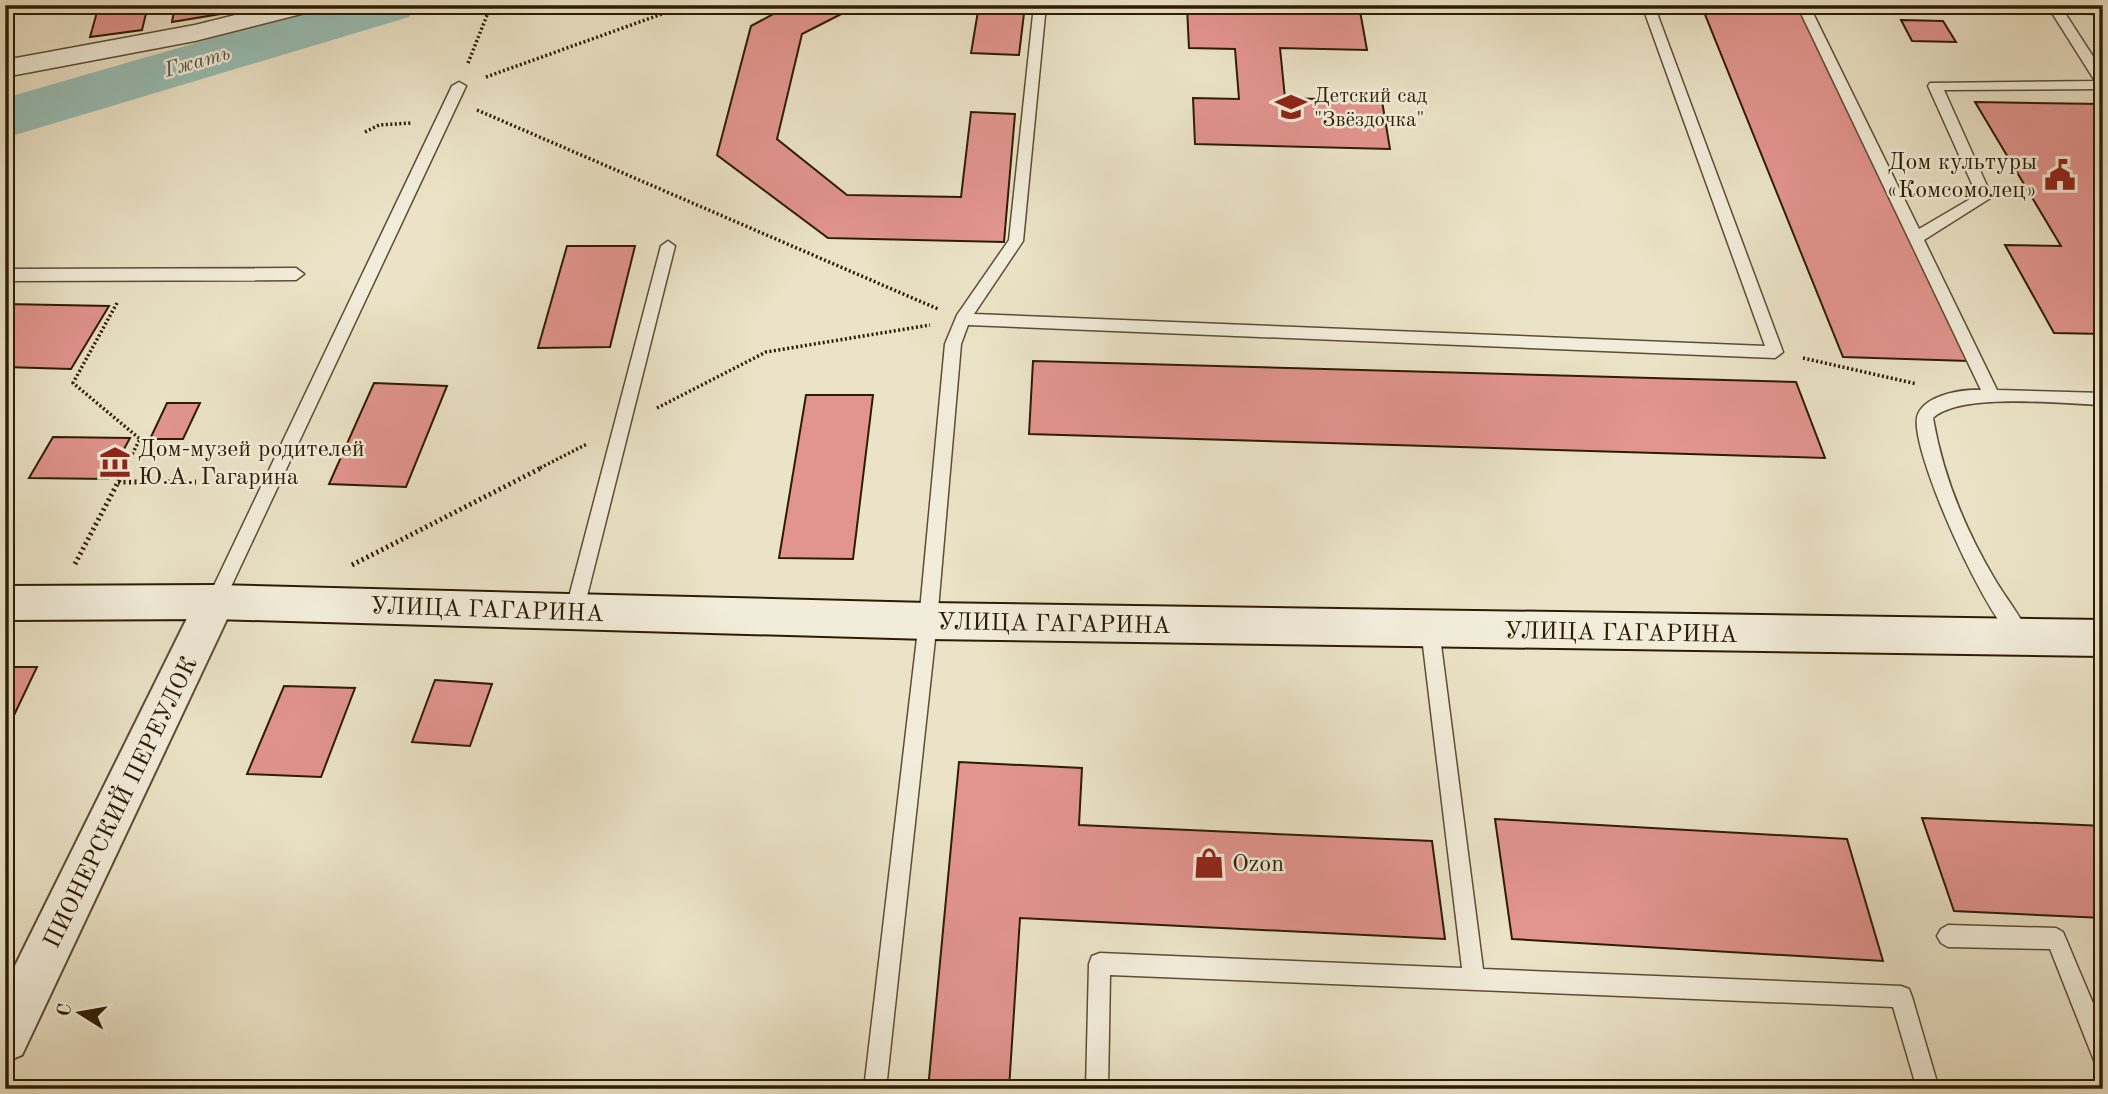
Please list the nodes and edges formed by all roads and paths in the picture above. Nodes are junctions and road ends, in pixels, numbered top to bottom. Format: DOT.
graph roads {
  1 [pos="308,5"];
  2 [pos="491,5"];
  3 [pos="687,5"];
  4 [pos="1040,5"];
  5 [pos="1648,5"];
  6 [pos="1803,5"];
  7 [pos="1871,5"];
  8 [pos="2056,9"];
  9 [pos="2103,10"];
  10 [pos="5,69"];
  11 [pos="2103,84"];
  12 [pos="456,93"];
  13 [pos="444,122"];
  14 [pos="365,132"];
  15 [pos="1915,238"];
  16 [pos="668,246"];
  17 [pos="296,274"];
  18 [pos="5,275"];
  19 [pos="132,275"];
  20 [pos="962,319"];
  21 [pos="1775,352"];
  22 [pos="1970,396"];
  23 [pos="1992,396"];
  24 [pos="2103,399"];
  25 [pos="118,482"];
  26 [pos="196,482"];
  27 [pos="73,568"];
  28 [pos="215,602"];
  29 [pos="5,603"];
  30 [pos="574,612"];
  31 [pos="928,621"];
  32 [pos="1430,629"];
  33 [pos="2021,637"];
  34 [pos="2103,638"];
  35 [pos="1948,936"];
  36 [pos="1474,979"];
  37 [pos="5,1038"];
  38 [pos="2103,1055"];
  39 [pos="875,1089"];
  40 [pos="1097,1089"];
  41 [pos="1928,1089"];
  1 -- 10 [label="street"];
  2 -- 12 [label="path"];
  3 -- 12 [label="path"];
  4 -- 20 [label="lane"];
  5 -- 21 [label="lane"];
  6 -- 15 [label="lane"];
  7 -- 8 [label="lane"];
  8 -- 9 [label="lane"];
  8 -- 11 [label="lane"];
  11 -- 15 [label="lane"];
  12 -- 13 [label="lane"];
  12 -- 20 [label="path"];
  13 -- 14 [label="path"];
  13 -- 28 [label="lane"];
  15 -- 23 [label="lane"];
  16 -- 30 [label="lane"];
  17 -- 19 [label="lane"];
  18 -- 19 [label="lane"];
  19 -- 25 [label="path"];
  20 -- 21 [label="lane"];
  20 -- 31 [label="lane"];
  21 -- 22 [label="path"];
  22 -- 23 [label="lane"];
  22 -- 33 [label="lane"];
  23 -- 24 [label="lane"];
  25 -- 26 [label="path"];
  25 -- 27 [label="path"];
  28 -- 29 [label="main road, УЛИЦА ГАГАРИНА"];
  28 -- 30 [label="main road, УЛИЦА ГАГАРИНА"];
  28 -- 37 [label="main road, ПИОНЕРСКИЙ ПЕРЕУЛОК"];
  30 -- 31 [label="main road, УЛИЦА ГАГАРИНА"];
  31 -- 32 [label="main road, УЛИЦА ГАГАРИНА"];
  31 -- 39 [label="lane"];
  32 -- 33 [label="main road, УЛИЦА ГАГАРИНА"];
  32 -- 36 [label="lane"];
  33 -- 34 [label="main road, УЛИЦА ГАГАРИНА"];
  35 -- 38 [label="lane"];
  36 -- 40 [label="lane"];
  36 -- 41 [label="lane"];
}
